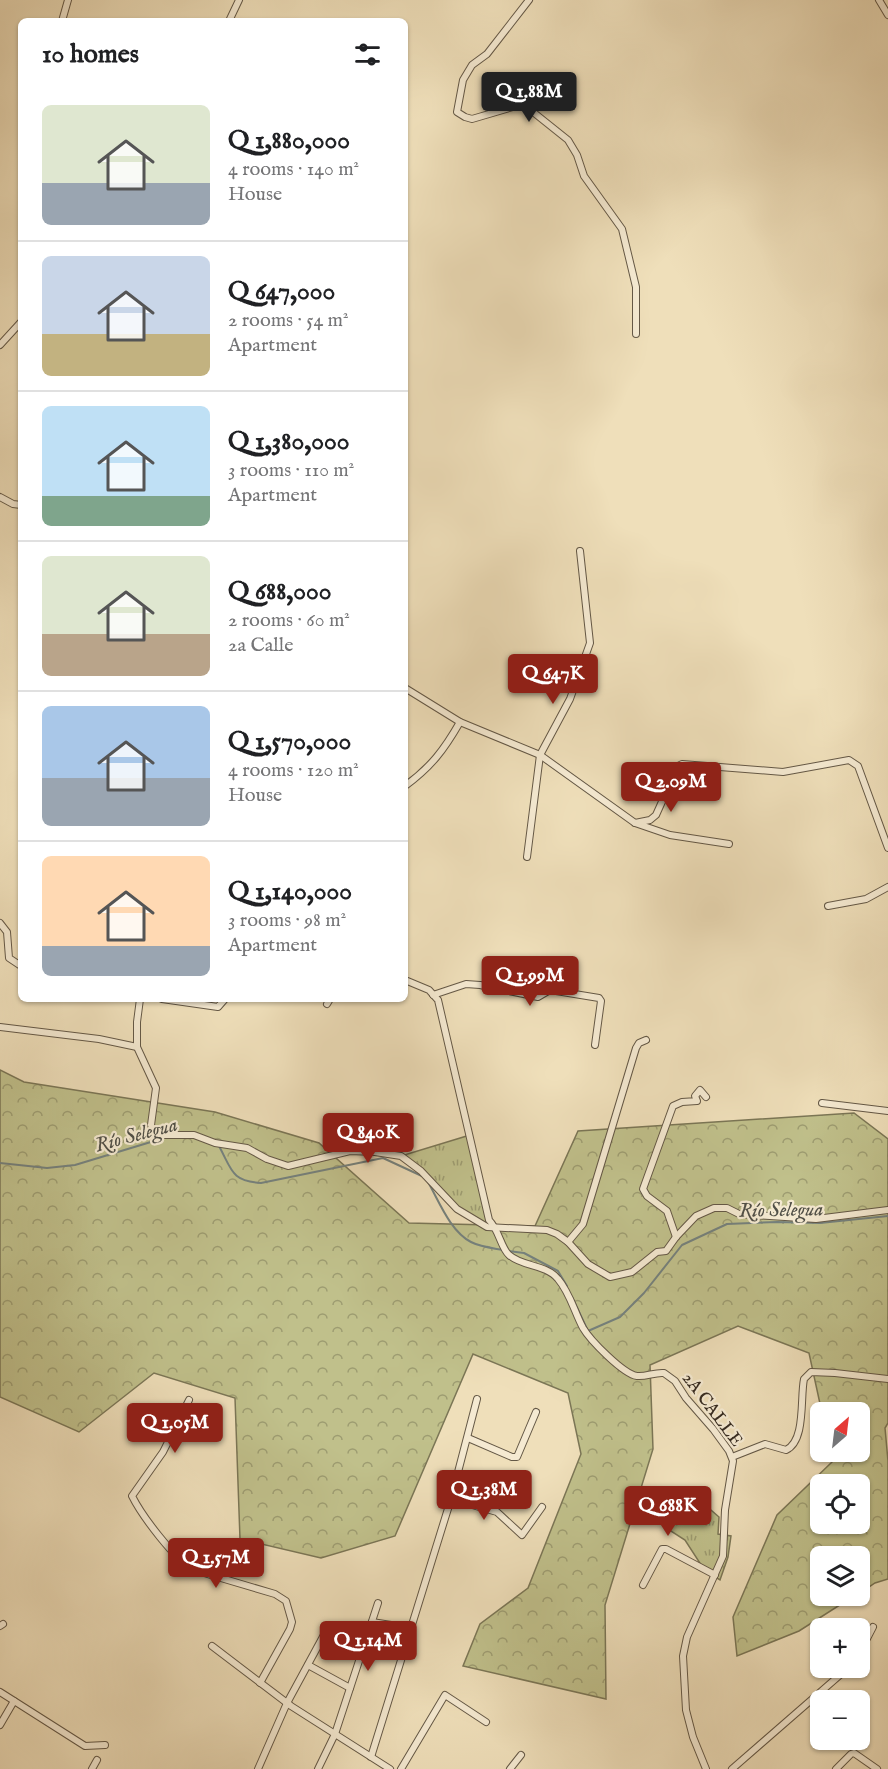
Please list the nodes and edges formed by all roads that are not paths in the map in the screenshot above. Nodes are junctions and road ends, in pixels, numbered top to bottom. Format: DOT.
graph roads {
  1 [pos="68,0"];
  2 [pos="238,0"];
  3 [pos="528,0"];
  4 [pos="879,0"];
  5 [pos="888,15"];
  6 [pos="63,18"];
  7 [pos="231,18"];
  8 [pos="18,324"];
  9 [pos="636,334"];
  10 [pos="0,345"];
  11 [pos="0,497"];
  12 [pos="18,505"];
  13 [pos="580,551"];
  14 [pos="408,690"];
  15 [pos="460,722"];
  16 [pos="540,755"];
  17 [pos="408,784"];
  18 [pos="634,823"];
  19 [pos="729,844"];
  20 [pos="888,848"];
  21 [pos="527,856"];
  22 [pos="888,886"];
  23 [pos="828,906"];
  24 [pos="0,923"];
  25 [pos="18,964"];
  26 [pos="408,981"];
  27 [pos="433,994"];
  28 [pos="140,1002"];
  29 [pos="183,1002"];
  30 [pos="222,1002"];
  31 [pos="0,1027"];
  32 [pos="646,1040"];
  33 [pos="595,1045"];
  34 [pos="138,1047"];
  35 [pos="706,1097"];
  36 [pos="822,1103"];
  37 [pos="888,1111"];
  38 [pos="888,1210"];
  39 [pos="497,1228"];
  40 [pos="676,1237"];
  41 [pos="568,1242"];
  42 [pos="888,1379"];
  43 [pos="477,1399"];
  44 [pos="189,1400"];
  45 [pos="536,1412"];
  46 [pos="468,1438"];
  47 [pos="732,1457"];
  48 [pos="451,1499"];
  49 [pos="542,1507"];
  50 [pos="716,1575"];
  51 [pos="643,1585"];
  52 [pos="378,1603"];
  53 [pos="372,1622"];
  54 [pos="873,1627"];
  55 [pos="410,1628"];
  56 [pos="870,1633"];
  57 [pos="212,1646"];
  58 [pos="362,1650"];
  59 [pos="308,1665"];
  60 [pos="837,1678"];
  61 [pos="260,1683"];
  62 [pos="350,1688"];
  63 [pos="0,1692"];
  64 [pos="14,1701"];
  65 [pos="287,1703"];
  66 [pos="486,1722"];
  67 [pos="0,1725"];
  68 [pos="335,1734"];
  69 [pos="105,1744"];
  70 [pos="521,1755"];
  71 [pos="371,1756"];
  72 [pos="97,1760"];
  73 [pos="387,1768"];
  74 [pos="92,1769"];
  75 [pos="258,1769"];
  76 [pos="318,1769"];
  77 [pos="401,1769"];
  78 [pos="510,1769"];
  79 [pos="706,1769"];
  80 [pos="732,1769"];
  81 [pos="836,1769"];
  82 [pos="877,1769"];
  1 -- 6 [label="street"];
  2 -- 7 [label="street"];
  3 -- 9 [label="street"];
  4 -- 5 [label="street"];
  8 -- 10 [label="street"];
  11 -- 12 [label="street"];
  13 -- 16 [label="street"];
  14 -- 15 [label="street"];
  15 -- 16 [label="street"];
  15 -- 17 [label="street"];
  16 -- 18 [label="street"];
  16 -- 21 [label="street"];
  18 -- 19 [label="street"];
  18 -- 20 [label="street"];
  22 -- 23 [label="street"];
  24 -- 25 [label="street"];
  26 -- 27 [label="street"];
  27 -- 33 [label="street"];
  27 -- 39 [label="street, 2A CALLE"];
  28 -- 34 [label="street"];
  29 -- 30 [label="street"];
  31 -- 34 [label="street"];
  32 -- 41 [label="street"];
  34 -- 39 [label="street"];
  35 -- 40 [label="street"];
  36 -- 37 [label="street"];
  38 -- 40 [label="street"];
  39 -- 41 [label="street"];
  39 -- 47 [label="street, 2A CALLE"];
  40 -- 41 [label="street"];
  42 -- 47 [label="street"];
  43 -- 46 [label="street"];
  44 -- 61 [label="street"];
  45 -- 46 [label="street"];
  46 -- 48 [label="street"];
  47 -- 50 [label="street, 2A CALLE"];
  48 -- 49 [label="street"];
  48 -- 55 [label="street"];
  50 -- 51 [label="street"];
  50 -- 79 [label="street, 2A CALLE"];
  52 -- 53 [label="street"];
  53 -- 55 [label="street"];
  53 -- 58 [label="street"];
  54 -- 56 [label="street"];
  55 -- 71 [label="street"];
  57 -- 61 [label="street"];
  58 -- 59 [label="street"];
  58 -- 62 [label="street"];
  59 -- 62 [label="street"];
  59 -- 65 [label="street"];
  60 -- 80 [label="street"];
  61 -- 65 [label="street"];
  62 -- 68 [label="street"];
  63 -- 64 [label="street"];
  64 -- 67 [label="street"];
  64 -- 69 [label="street"];
  65 -- 68 [label="street"];
  65 -- 75 [label="street"];
  66 -- 77 [label="street"];
  68 -- 71 [label="street"];
  68 -- 76 [label="street"];
  70 -- 78 [label="street"];
  71 -- 73 [label="street"];
  72 -- 74 [label="street"];
  81 -- 82 [label="street"];
}
